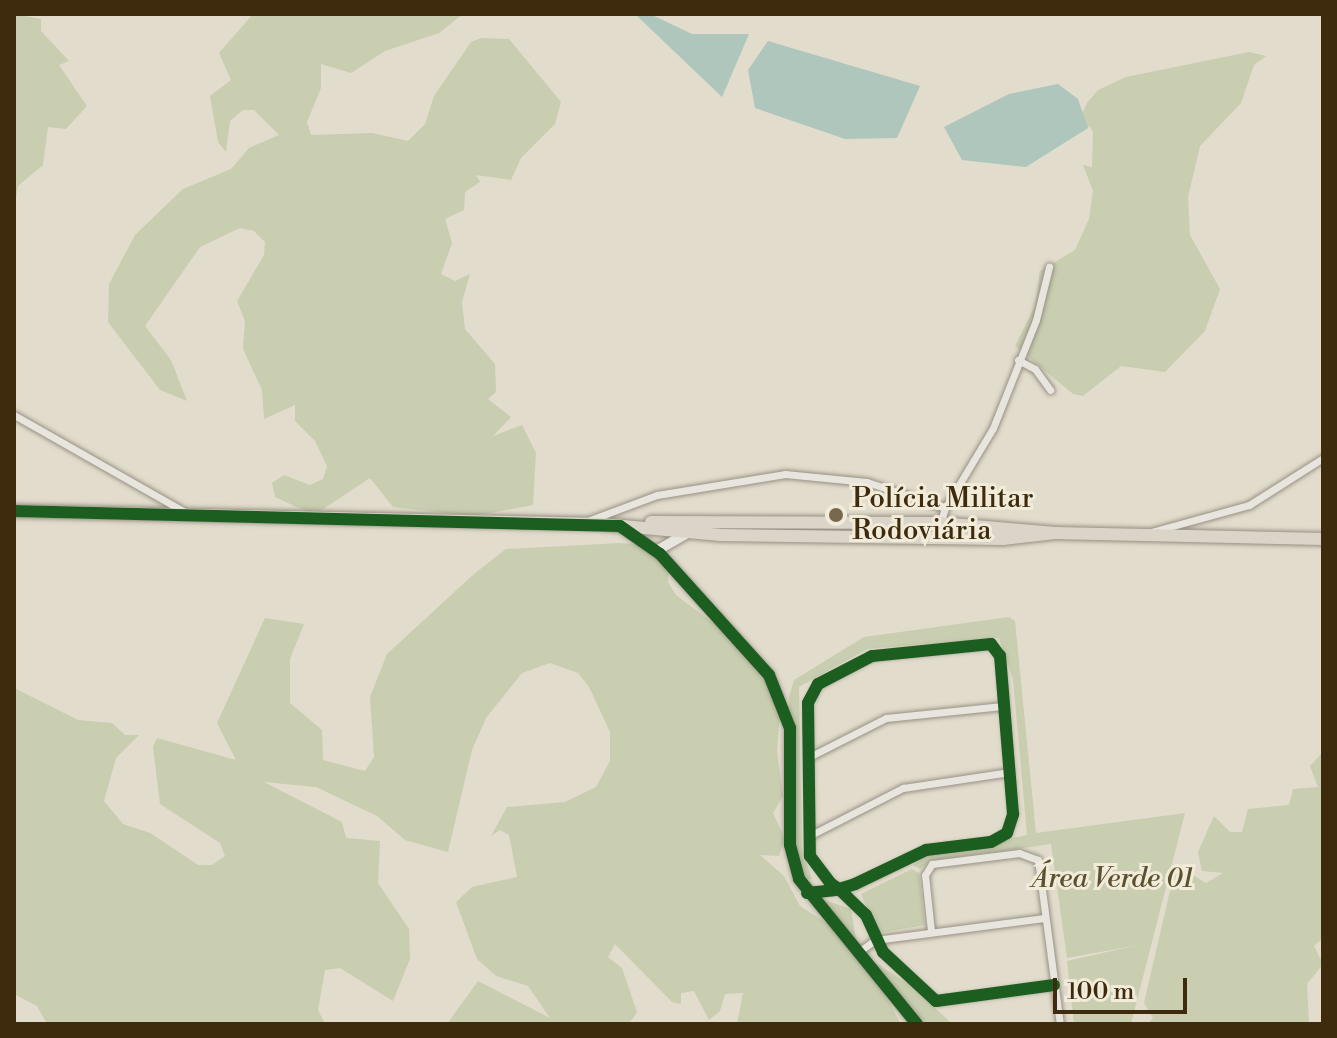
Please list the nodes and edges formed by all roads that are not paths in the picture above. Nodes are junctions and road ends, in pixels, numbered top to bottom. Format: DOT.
graph roads {
  1 [pos="1049,267"];
  2 [pos="1018,360"];
  3 [pos="1050,390"];
  4 [pos="14,415"];
  5 [pos="1323,458"];
  6 [pos="945,508"];
  7 [pos="14,511"];
  8 [pos="190,516"];
  9 [pos="821,521"];
  10 [pos="839,521"];
  11 [pos="940,523"];
  12 [pos="579,525"];
  13 [pos="618,525"];
  14 [pos="646,525"];
  15 [pos="694,533"];
  16 [pos="1055,533"];
  17 [pos="1146,535"];
  18 [pos="822,536"];
  19 [pos="839,536"];
  20 [pos="1323,539"];
  21 [pos="659,552"];
  22 [pos="1002,706"];
  23 [pos="813,755"];
  24 [pos="1010,772"];
  25 [pos="809,836"];
  26 [pos="839,889"];
  27 [pos="807,893"];
  28 [pos="1045,918"];
  29 [pos="931,931"];
  30 [pos="875,940"];
  31 [pos="857,953"];
  32 [pos="1054,985"];
  33 [pos="917,1024"];
  34 [pos="1060,1024"];
  1 -- 2 [label="street"];
  2 -- 3 [label="street"];
  2 -- 6 [label="street"];
  4 -- 8 [label="street"];
  5 -- 17 [label="street"];
  6 -- 11 [label="street"];
  6 -- 12 [label="street"];
  7 -- 8 [label="highway"];
  8 -- 12 [label="highway"];
  9 -- 10 [label="highway"];
  9 -- 14 [label="highway"];
  9 -- 18 [label="highway"];
  10 -- 11 [label="highway"];
  10 -- 19 [label="highway"];
  11 -- 16 [label="highway"];
  12 -- 13 [label="highway"];
  13 -- 14 [label="highway"];
  13 -- 21 [label="street"];
  14 -- 15 [label="highway"];
  14 -- 21 [label="street"];
  15 -- 18 [label="highway"];
  15 -- 21 [label="street"];
  16 -- 17 [label="highway"];
  16 -- 19 [label="highway"];
  17 -- 20 [label="highway"];
  18 -- 19 [label="highway"];
  21 -- 27 [label="street"];
  22 -- 23 [label="street"];
  22 -- 23 [label="street"];
  22 -- 24 [label="street"];
  23 -- 25 [label="street"];
  24 -- 25 [label="street"];
  24 -- 26 [label="street"];
  25 -- 26 [label="street"];
  26 -- 27 [label="street"];
  26 -- 30 [label="street"];
  27 -- 31 [label="street"];
  28 -- 29 [label="street"];
  28 -- 29 [label="street"];
  28 -- 32 [label="street"];
  29 -- 30 [label="street"];
  30 -- 31 [label="street"];
  30 -- 32 [label="street"];
  31 -- 33 [label="street"];
  32 -- 34 [label="street"];
}
